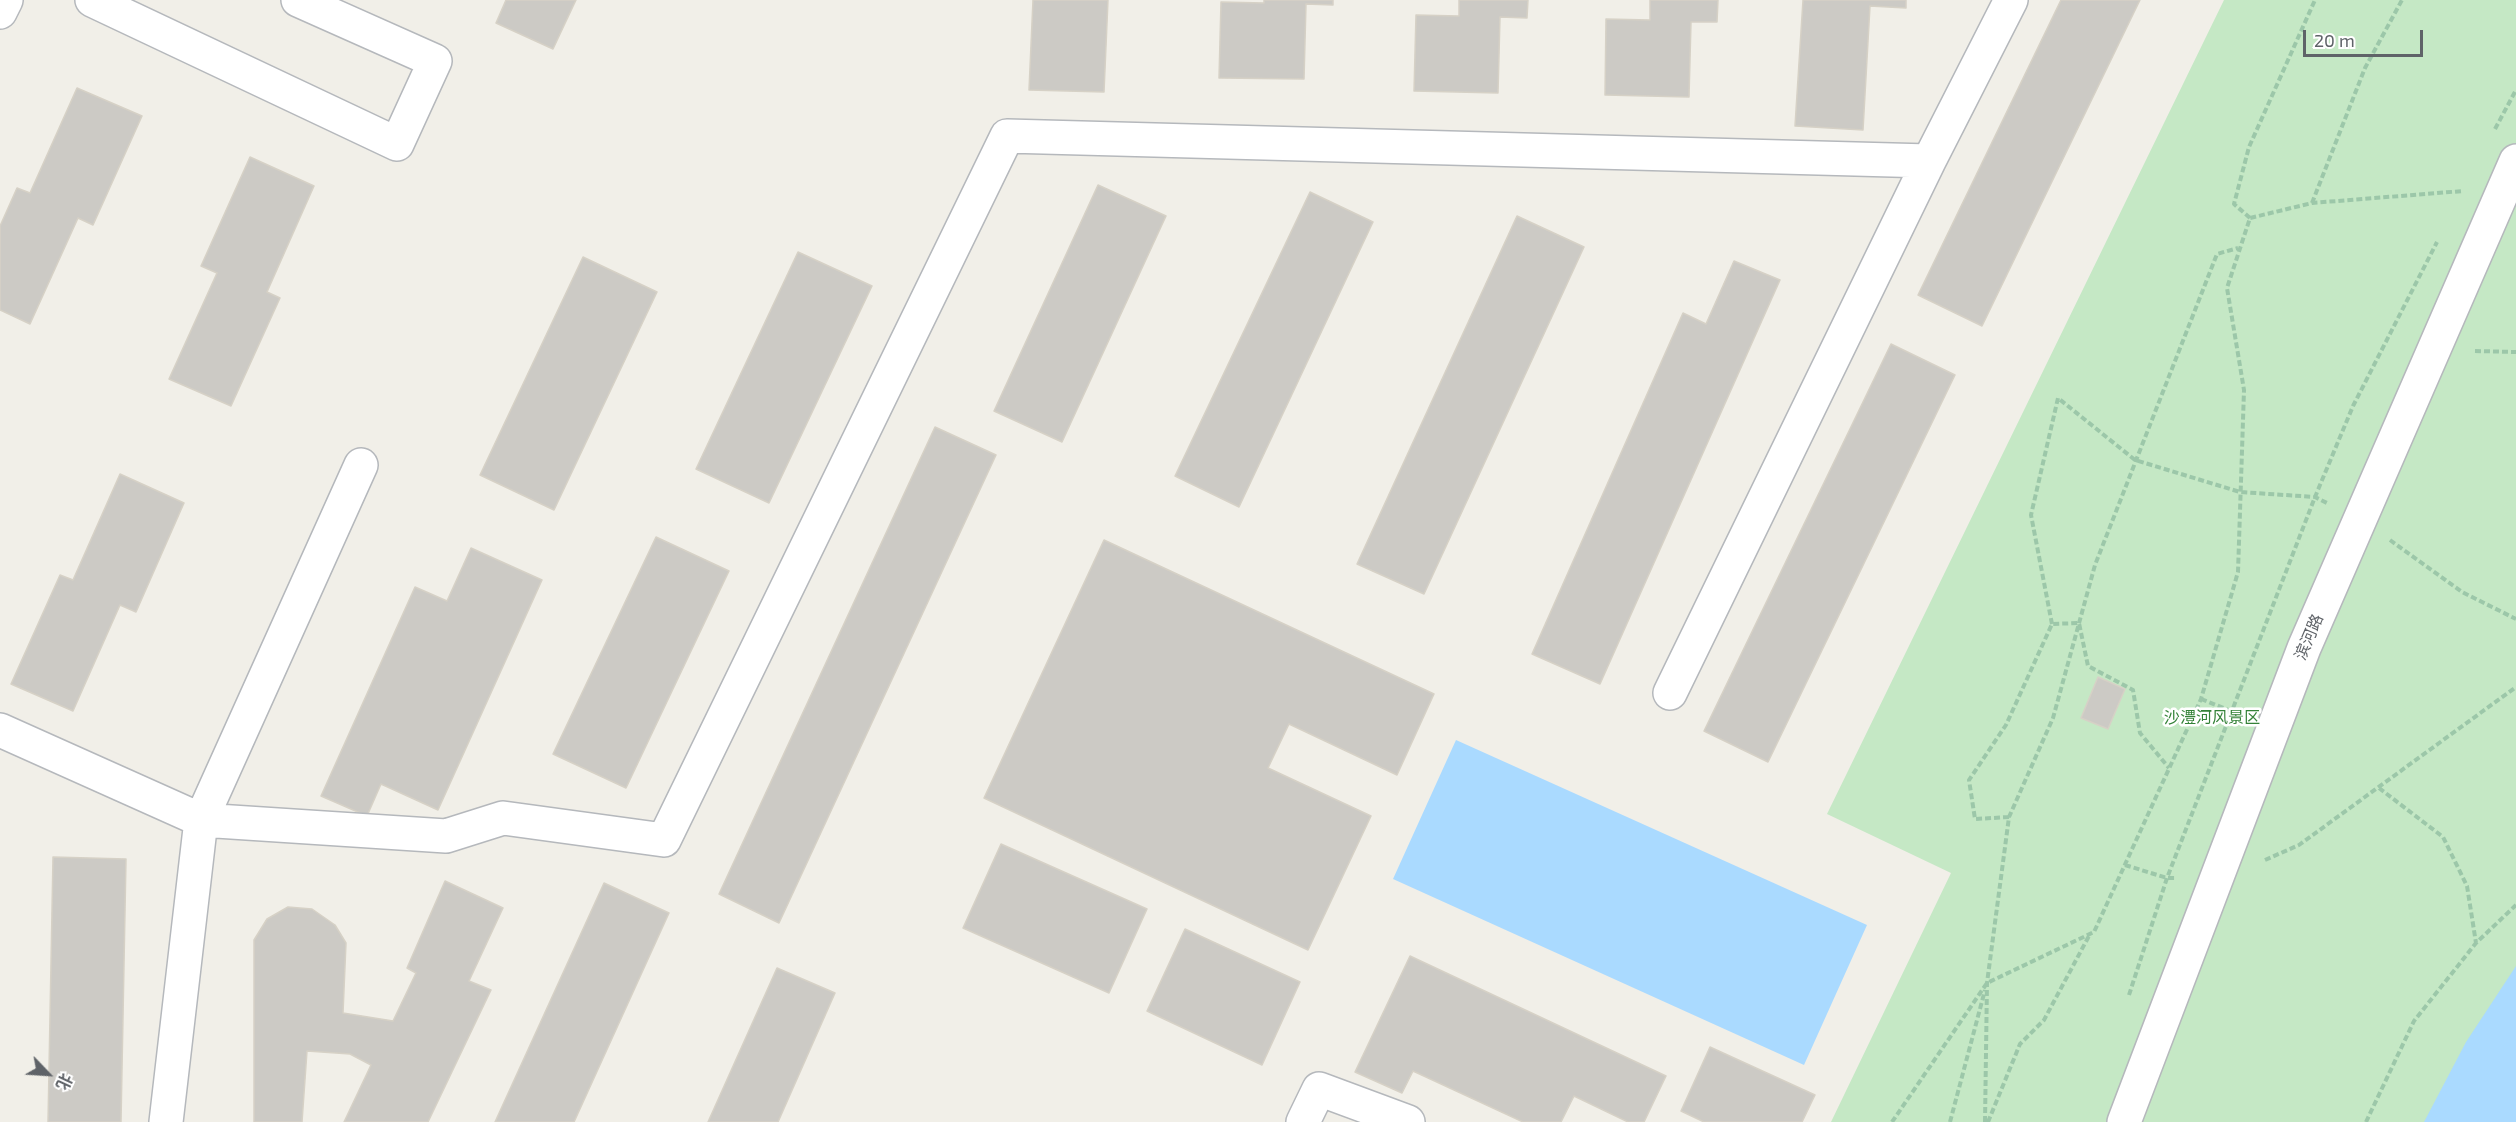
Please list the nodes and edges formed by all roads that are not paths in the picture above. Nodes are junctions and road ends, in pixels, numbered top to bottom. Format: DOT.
graph roads {
  1 [pos="6,0"];
  2 [pos="92,0"];
  3 [pos="298,0"];
  4 [pos="2011,0"];
  5 [pos="0,12"];
  6 [pos="1929,161"];
  7 [pos="2510,174"];
  8 [pos="361,465"];
  9 [pos="1670,693"];
  10 [pos="0,730"];
  11 [pos="201,820"];
  12 [pos="166,1122"];
  13 [pos="1303,1122"];
  14 [pos="1408,1122"];
  15 [pos="2124,1122"];
  1 -- 5 [label="street"];
  2 -- 3 [label="street"];
  4 -- 6 [label="street"];
  6 -- 9 [label="street"];
  6 -- 11 [label="street"];
  7 -- 15 [label="street, 滨河路"];
  8 -- 11 [label="street"];
  10 -- 11 [label="street"];
  11 -- 12 [label="street"];
  13 -- 14 [label="street"];
}
